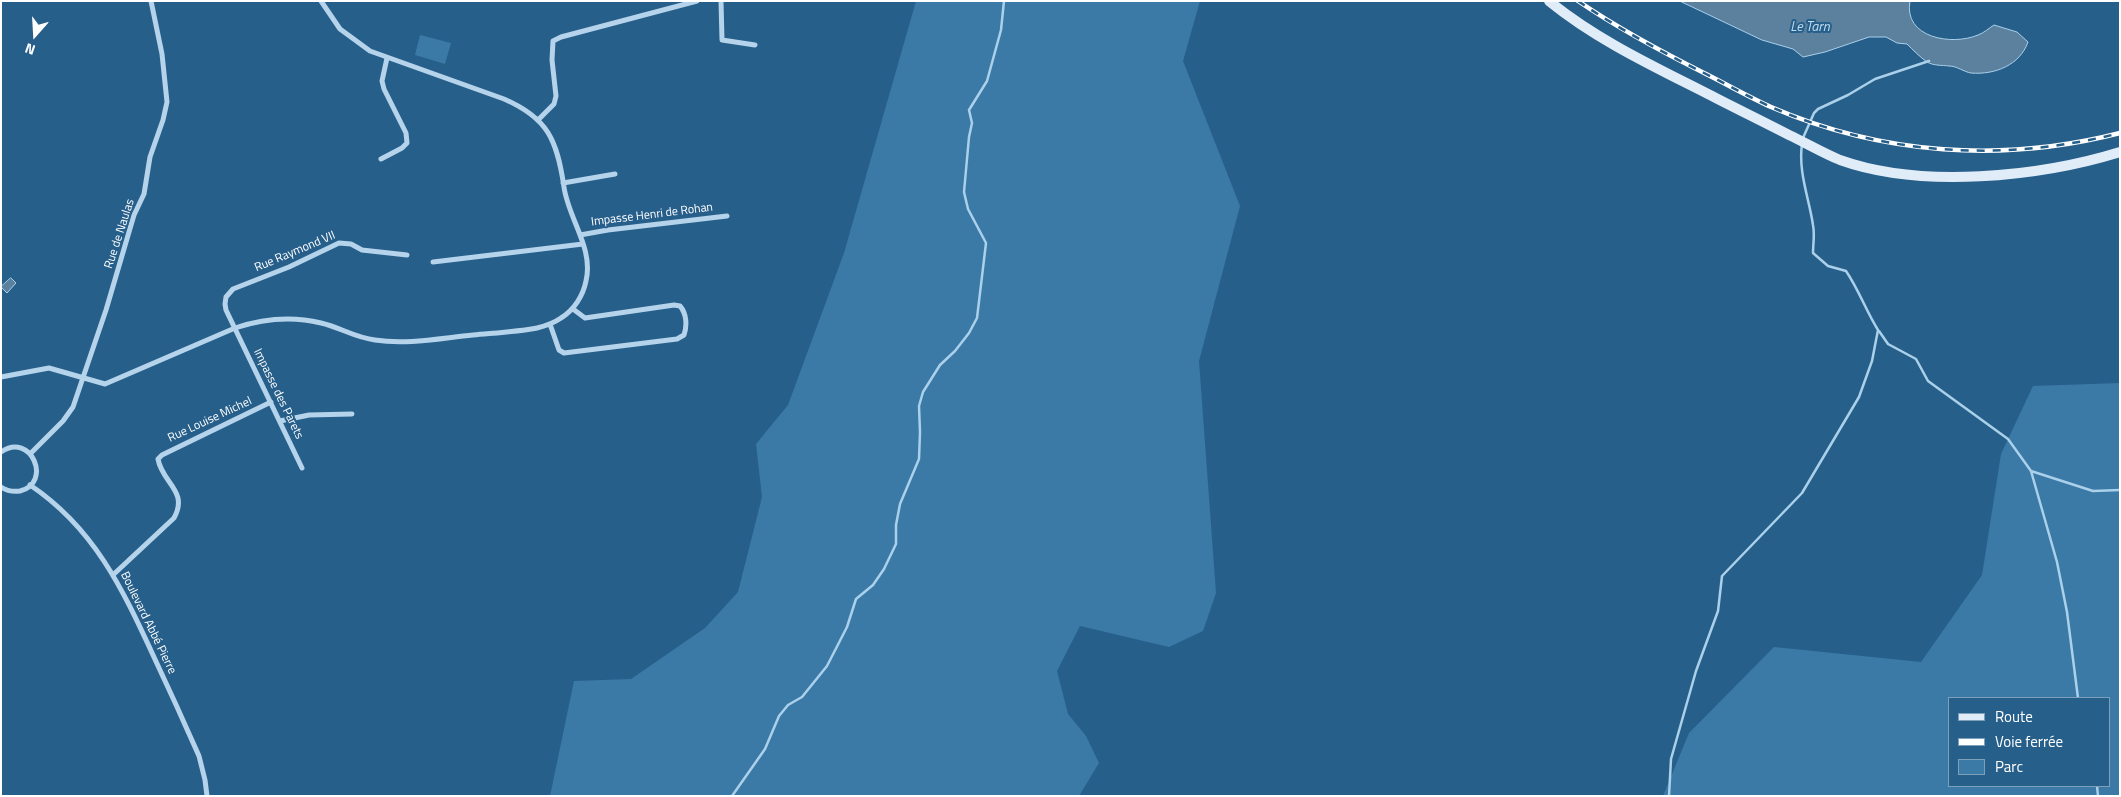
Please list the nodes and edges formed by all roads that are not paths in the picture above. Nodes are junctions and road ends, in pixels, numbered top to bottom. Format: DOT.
graph roads {
  1 [pos="151,1"];
  2 [pos="322,1"];
  3 [pos="697,1"];
  4 [pos="721,1"];
  5 [pos="1549,1"];
  6 [pos="755,45"];
  7 [pos="387,58"];
  8 [pos="539,119"];
  9 [pos="2120,152"];
  10 [pos="381,159"];
  11 [pos="615,174"];
  12 [pos="563,183"];
  13 [pos="727,216"];
  14 [pos="580,235"];
  15 [pos="583,244"];
  16 [pos="407,255"];
  17 [pos="434,262"];
  18 [pos="572,309"];
  19 [pos="550,324"];
  20 [pos="235,328"];
  21 [pos="1,377"];
  22 [pos="83,379"];
  23 [pos="271,402"];
  24 [pos="352,414"];
  25 [pos="280,421"];
  26 [pos="1,452"];
  27 [pos="30,454"];
  28 [pos="302,468"];
  29 [pos="30,485"];
  30 [pos="1,487"];
  31 [pos="114,574"];
  32 [pos="207,796"];
  1 -- 22 [label="street, Rue de Naulas"];
  2 -- 7 [label="street"];
  3 -- 8 [label="street"];
  4 -- 6 [label="street"];
  5 -- 9 [label="main road"];
  7 -- 8 [label="street"];
  7 -- 10 [label="street"];
  8 -- 12 [label="street"];
  11 -- 12 [label="street"];
  12 -- 14 [label="street"];
  13 -- 14 [label="street, Impasse Henri de Rohan"];
  14 -- 15 [label="street"];
  15 -- 17 [label="street"];
  15 -- 18 [label="street"];
  16 -- 20 [label="street, Rue Raymond VII"];
  18 -- 19 [label="street"];
  18 -- 19 [label="street"];
  19 -- 20 [label="street"];
  20 -- 22 [label="street"];
  20 -- 23 [label="street, Impasse des Parets"];
  21 -- 22 [label="street"];
  22 -- 27 [label="street, Rue de Naulas"];
  23 -- 25 [label="street, Impasse des Parets"];
  23 -- 31 [label="street, Rue Louise Michel"];
  24 -- 25 [label="street"];
  25 -- 28 [label="street, Impasse des Parets"];
  26 -- 27 [label="street"];
  27 -- 29 [label="street"];
  29 -- 30 [label="street"];
  29 -- 31 [label="street, Boulevard Abbé Pierre"];
  31 -- 32 [label="street, Boulevard Abbé Pierre"];
}
